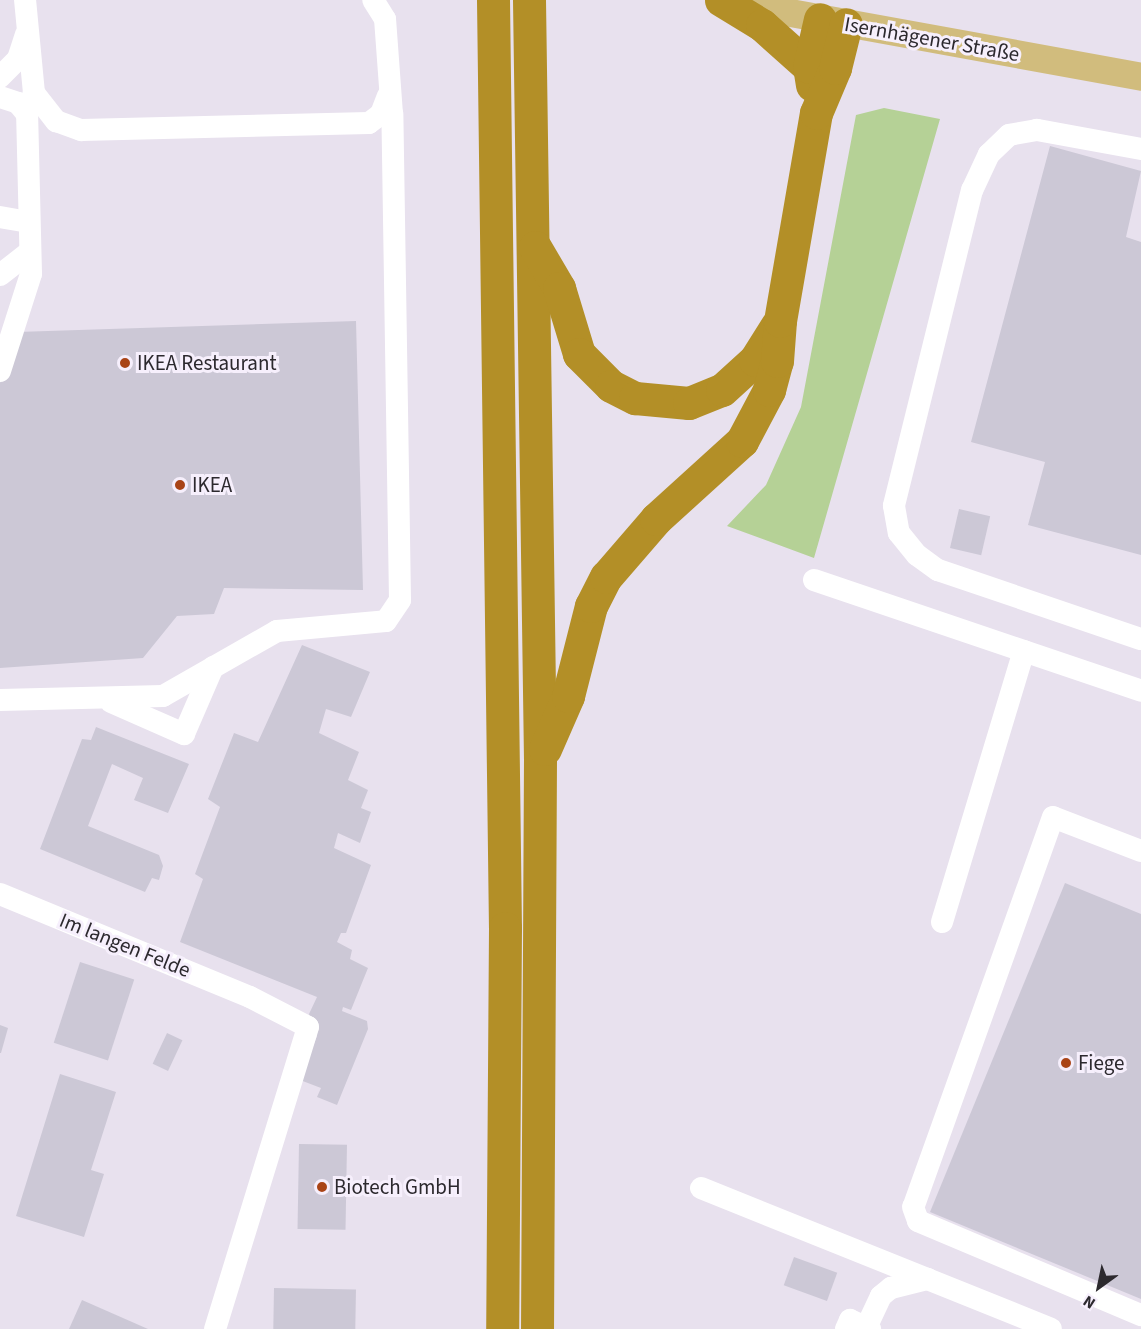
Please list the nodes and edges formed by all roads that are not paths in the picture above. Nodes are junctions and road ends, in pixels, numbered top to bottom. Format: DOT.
graph roads {
  1 [pos="25,0"];
  2 [pos="374,0"];
  3 [pos="493,0"];
  4 [pos="529,0"];
  5 [pos="722,0"];
  6 [pos="833,22"];
  7 [pos="26,34"];
  8 [pos="809,67"];
  9 [pos="0,77"];
  10 [pos="1141,77"];
  11 [pos="388,96"];
  12 [pos="0,97"];
  13 [pos="31,103"];
  14 [pos="816,113"];
  15 [pos="1141,148"];
  16 [pos="0,217"];
  17 [pos="29,222"];
  18 [pos="534,246"];
  19 [pos="29,252"];
  20 [pos="0,275"];
  21 [pos="780,321"];
  22 [pos="0,370"];
  23 [pos="814,580"];
  24 [pos="1141,639"];
  25 [pos="1024,651"];
  26 [pos="213,667"];
  27 [pos="1141,691"];
  28 [pos="0,700"];
  29 [pos="107,701"];
  30 [pos="540,759"];
  31 [pos="1141,851"];
  32 [pos="0,894"];
  33 [pos="942,922"];
  34 [pos="701,1188"];
  35 [pos="928,1278"];
  36 [pos="1141,1315"];
  37 [pos="215,1329"];
  38 [pos="502,1329"];
  39 [pos="537,1329"];
  40 [pos="861,1329"];
  41 [pos="1051,1329"];
  1 -- 7 [label="street"];
  2 -- 11 [label="street"];
  3 -- 38 [label="highway"];
  4 -- 18 [label="highway"];
  5 -- 6 [label="main road, Isernhägener Straße"];
  5 -- 8 [label="highway"];
  6 -- 8 [label="highway"];
  6 -- 10 [label="main road, Isernhägener Straße"];
  6 -- 14 [label="highway"];
  7 -- 9 [label="street"];
  7 -- 13 [label="street"];
  8 -- 14 [label="highway"];
  11 -- 13 [label="street"];
  11 -- 26 [label="street"];
  12 -- 13 [label="street"];
  13 -- 17 [label="street"];
  14 -- 21 [label="highway"];
  15 -- 24 [label="street"];
  16 -- 17 [label="street"];
  17 -- 19 [label="street"];
  18 -- 21 [label="highway"];
  18 -- 30 [label="highway"];
  19 -- 20 [label="street"];
  19 -- 22 [label="street"];
  21 -- 30 [label="highway"];
  23 -- 25 [label="street"];
  25 -- 27 [label="street"];
  25 -- 33 [label="street"];
  26 -- 29 [label="street"];
  26 -- 29 [label="street"];
  28 -- 29 [label="street"];
  30 -- 39 [label="highway"];
  31 -- 36 [label="street"];
  32 -- 37 [label="street, Im langen Felde"];
  34 -- 35 [label="street"];
  35 -- 40 [label="street"];
  35 -- 41 [label="street"];
}
